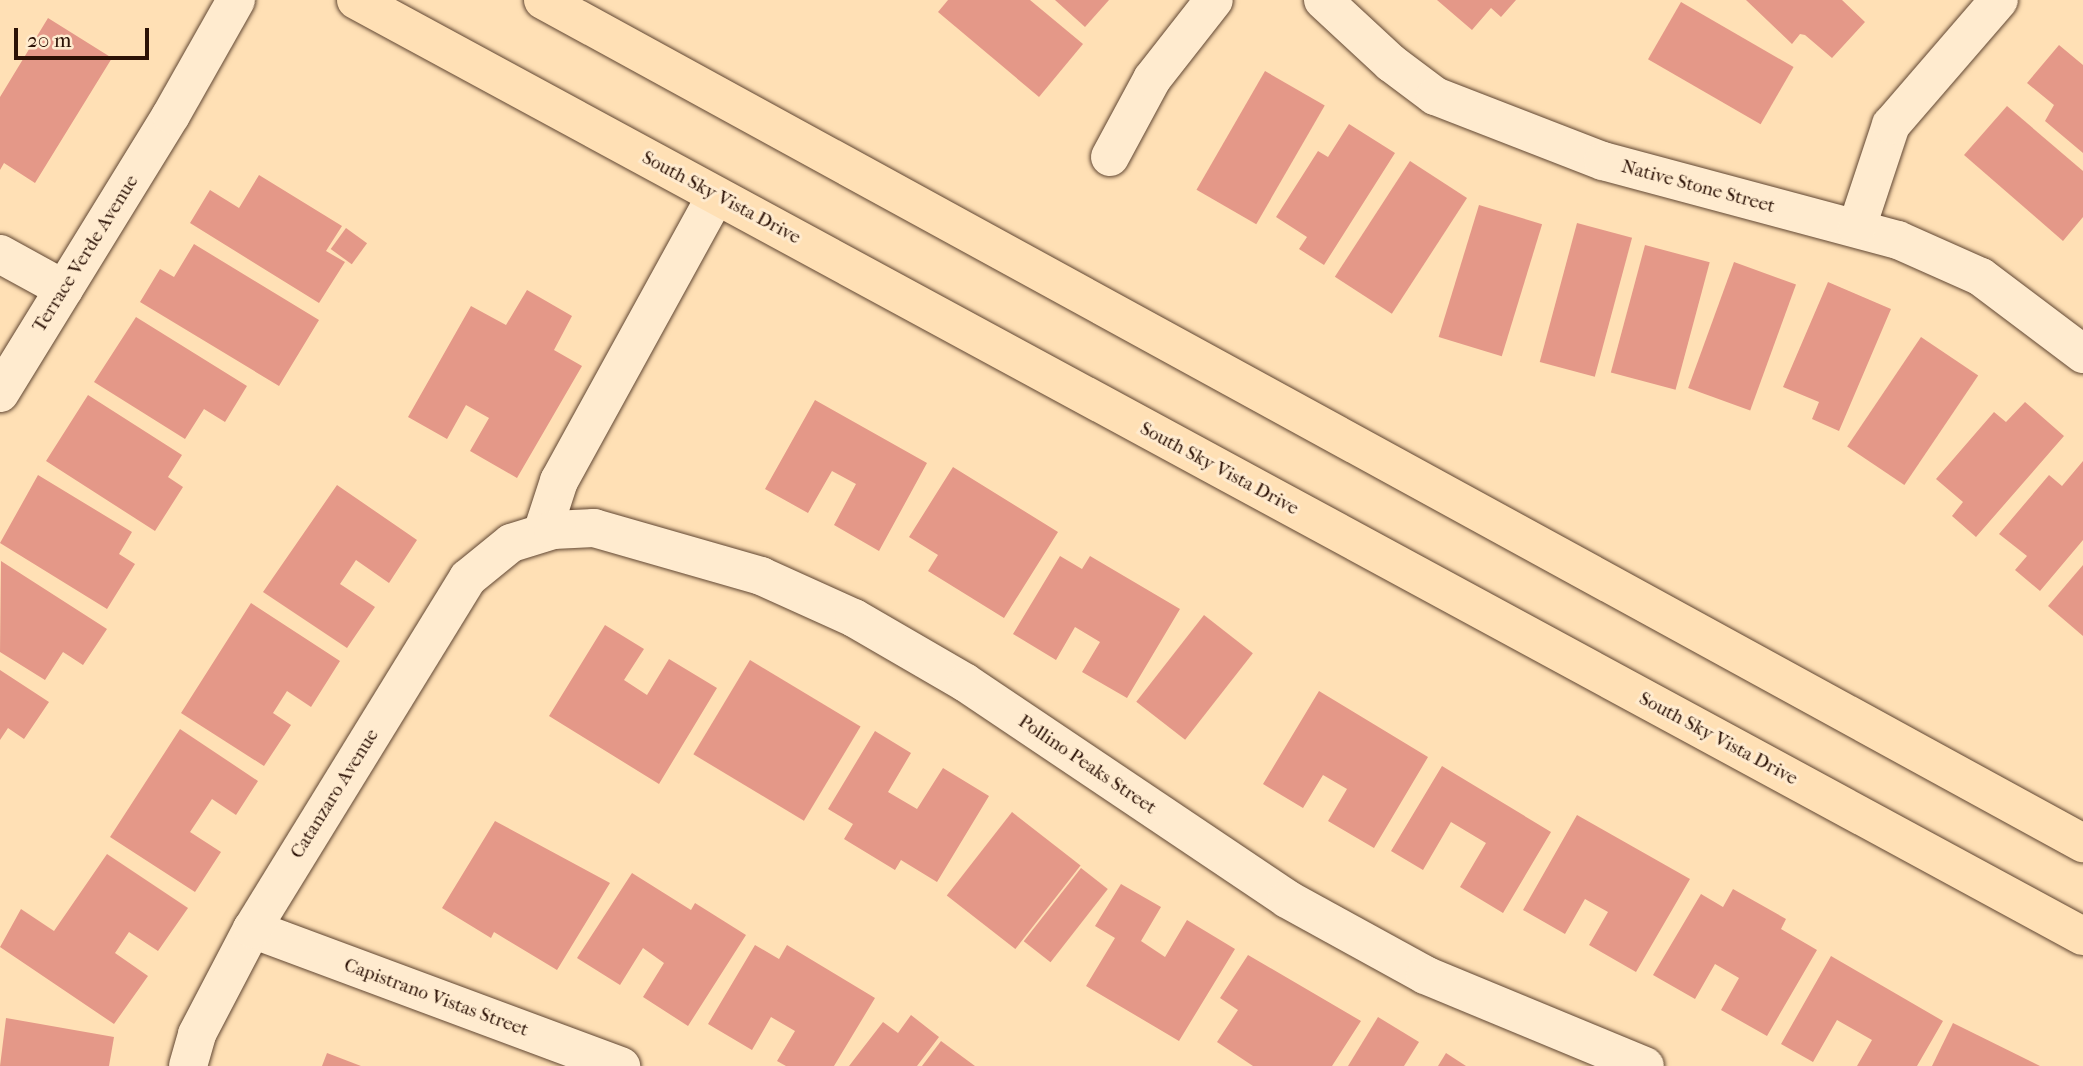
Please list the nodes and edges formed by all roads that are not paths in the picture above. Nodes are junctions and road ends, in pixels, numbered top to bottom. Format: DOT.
graph roads {
  1 [pos="236,0"];
  2 [pos="356,0"];
  3 [pos="543,0"];
  4 [pos="1214,0"];
  5 [pos="1323,0"];
  6 [pos="1999,0"];
  7 [pos="1110,157"];
  8 [pos="716,195"];
  9 [pos="1857,228"];
  10 [pos="0,254"];
  11 [pos="64,289"];
  12 [pos="2083,354"];
  13 [pos="0,393"];
  14 [pos="526,538"];
  15 [pos="2083,843"];
  16 [pos="252,929"];
  17 [pos="2083,936"];
  18 [pos="188,1066"];
  19 [pos="621,1066"];
  20 [pos="1645,1066"];
  1 -- 11 [label="street, Terrace Verde Avenue"];
  2 -- 8 [label="main road, South Sky Vista Drive"];
  3 -- 15 [label="main road"];
  4 -- 7 [label="street"];
  5 -- 9 [label="street, Native Stone Street"];
  6 -- 9 [label="street"];
  8 -- 14 [label="street"];
  8 -- 17 [label="main road, South Sky Vista Drive"];
  9 -- 12 [label="street, Native Stone Street"];
  10 -- 11 [label="street"];
  11 -- 13 [label="street, Terrace Verde Avenue"];
  14 -- 16 [label="street, Catanzaro Avenue"];
  14 -- 20 [label="street, Pollino Peaks Street"];
  16 -- 18 [label="street, Catanzaro Avenue"];
  16 -- 19 [label="street, Capistrano Vistas Street"];
}
